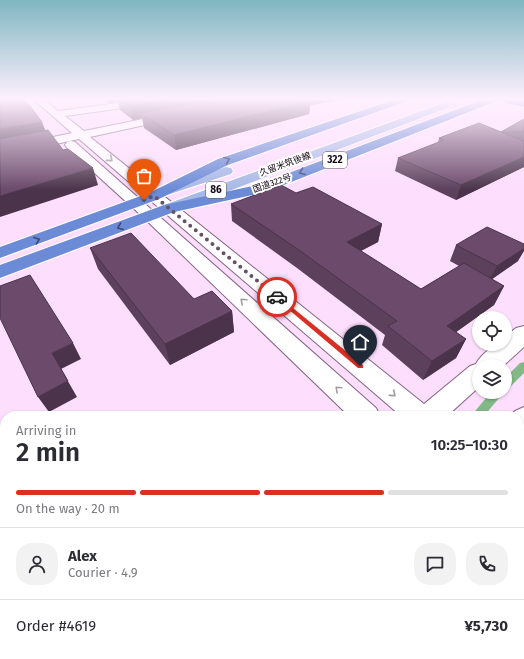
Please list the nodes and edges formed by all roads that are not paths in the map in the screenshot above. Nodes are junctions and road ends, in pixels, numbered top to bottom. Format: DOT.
graph roads {
  1 [pos="62,129"];
  2 [pos="67,129"];
  3 [pos="113,129"];
  4 [pos="319,129"];
  5 [pos="347,129"];
  6 [pos="382,129"];
  7 [pos="417,129"];
  8 [pos="73,137"];
  9 [pos="0,152"];
  10 [pos="154,196"];
  11 [pos="135,203"];
  12 [pos="170,208"];
  13 [pos="150,215"];
  14 [pos="0,253"];
  15 [pos="0,272"];
  16 [pos="524,334"];
  17 [pos="495,359"];
  18 [pos="472,379"];
  19 [pos="362,411"];
  20 [pos="414,411"];
  21 [pos="434,411"];
  1 -- 8 [label="street"];
  2 -- 8 [label="street"];
  3 -- 8 [label="street"];
  10 -- 4 [label="highway, one-way"];
  5 -- 10 [label="main road, 久留米筑後線 / 86"];
  6 -- 12 [label="main road, 久留米筑後線 / 86"];
  7 -- 12 [label="highway, 国道322号 / 322, one-way"];
  8 -- 9 [label="street"];
  8 -- 10 [label="street, one-way"];
  8 -- 11 [label="street"];
  10 -- 11 [label="highway"];
  10 -- 12 [label="street"];
  11 -- 13 [label="street"];
  14 -- 11 [label="highway, one-way"];
  12 -- 13 [label="highway, 国道322号 / 322"];
  12 -- 20 [label="street, one-way"];
  13 -- 15 [label="highway, 国道322号 / 322, one-way"];
  19 -- 13 [label="street, one-way"];
  16 -- 17 [label="street"];
  18 -- 21 [label="street"];
}
